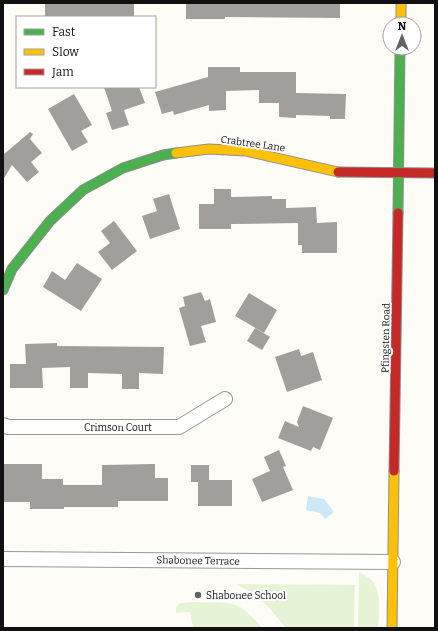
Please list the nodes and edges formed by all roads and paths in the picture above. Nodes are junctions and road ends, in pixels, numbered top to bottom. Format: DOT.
graph roads {
  1 [pos="401,3"];
  2 [pos="401,16"];
  3 [pos="400,56"];
  4 [pos="398,173"];
  5 [pos="435,173"];
  6 [pos="7,266"];
  7 [pos="3,290"];
  8 [pos="225,400"];
  9 [pos="3,425"];
  10 [pos="3,559"];
  11 [pos="393,562"];
  12 [pos="392,628"];
  1 -- 2 [label="main road"];
  3 -- 4 [label="main road, Pfingsten Road"];
  4 -- 5 [label="main road, Crabtree Lane"];
  4 -- 6 [label="main road, Crabtree Lane"];
  4 -- 11 [label="main road, Pfingsten Road"];
  6 -- 7 [label="main road, Crabtree Lane"];
  8 -- 9 [label="street, Crimson Court"];
  10 -- 11 [label="street, Shabonee Terrace"];
  11 -- 12 [label="main road, Pfingsten Road"];
}
